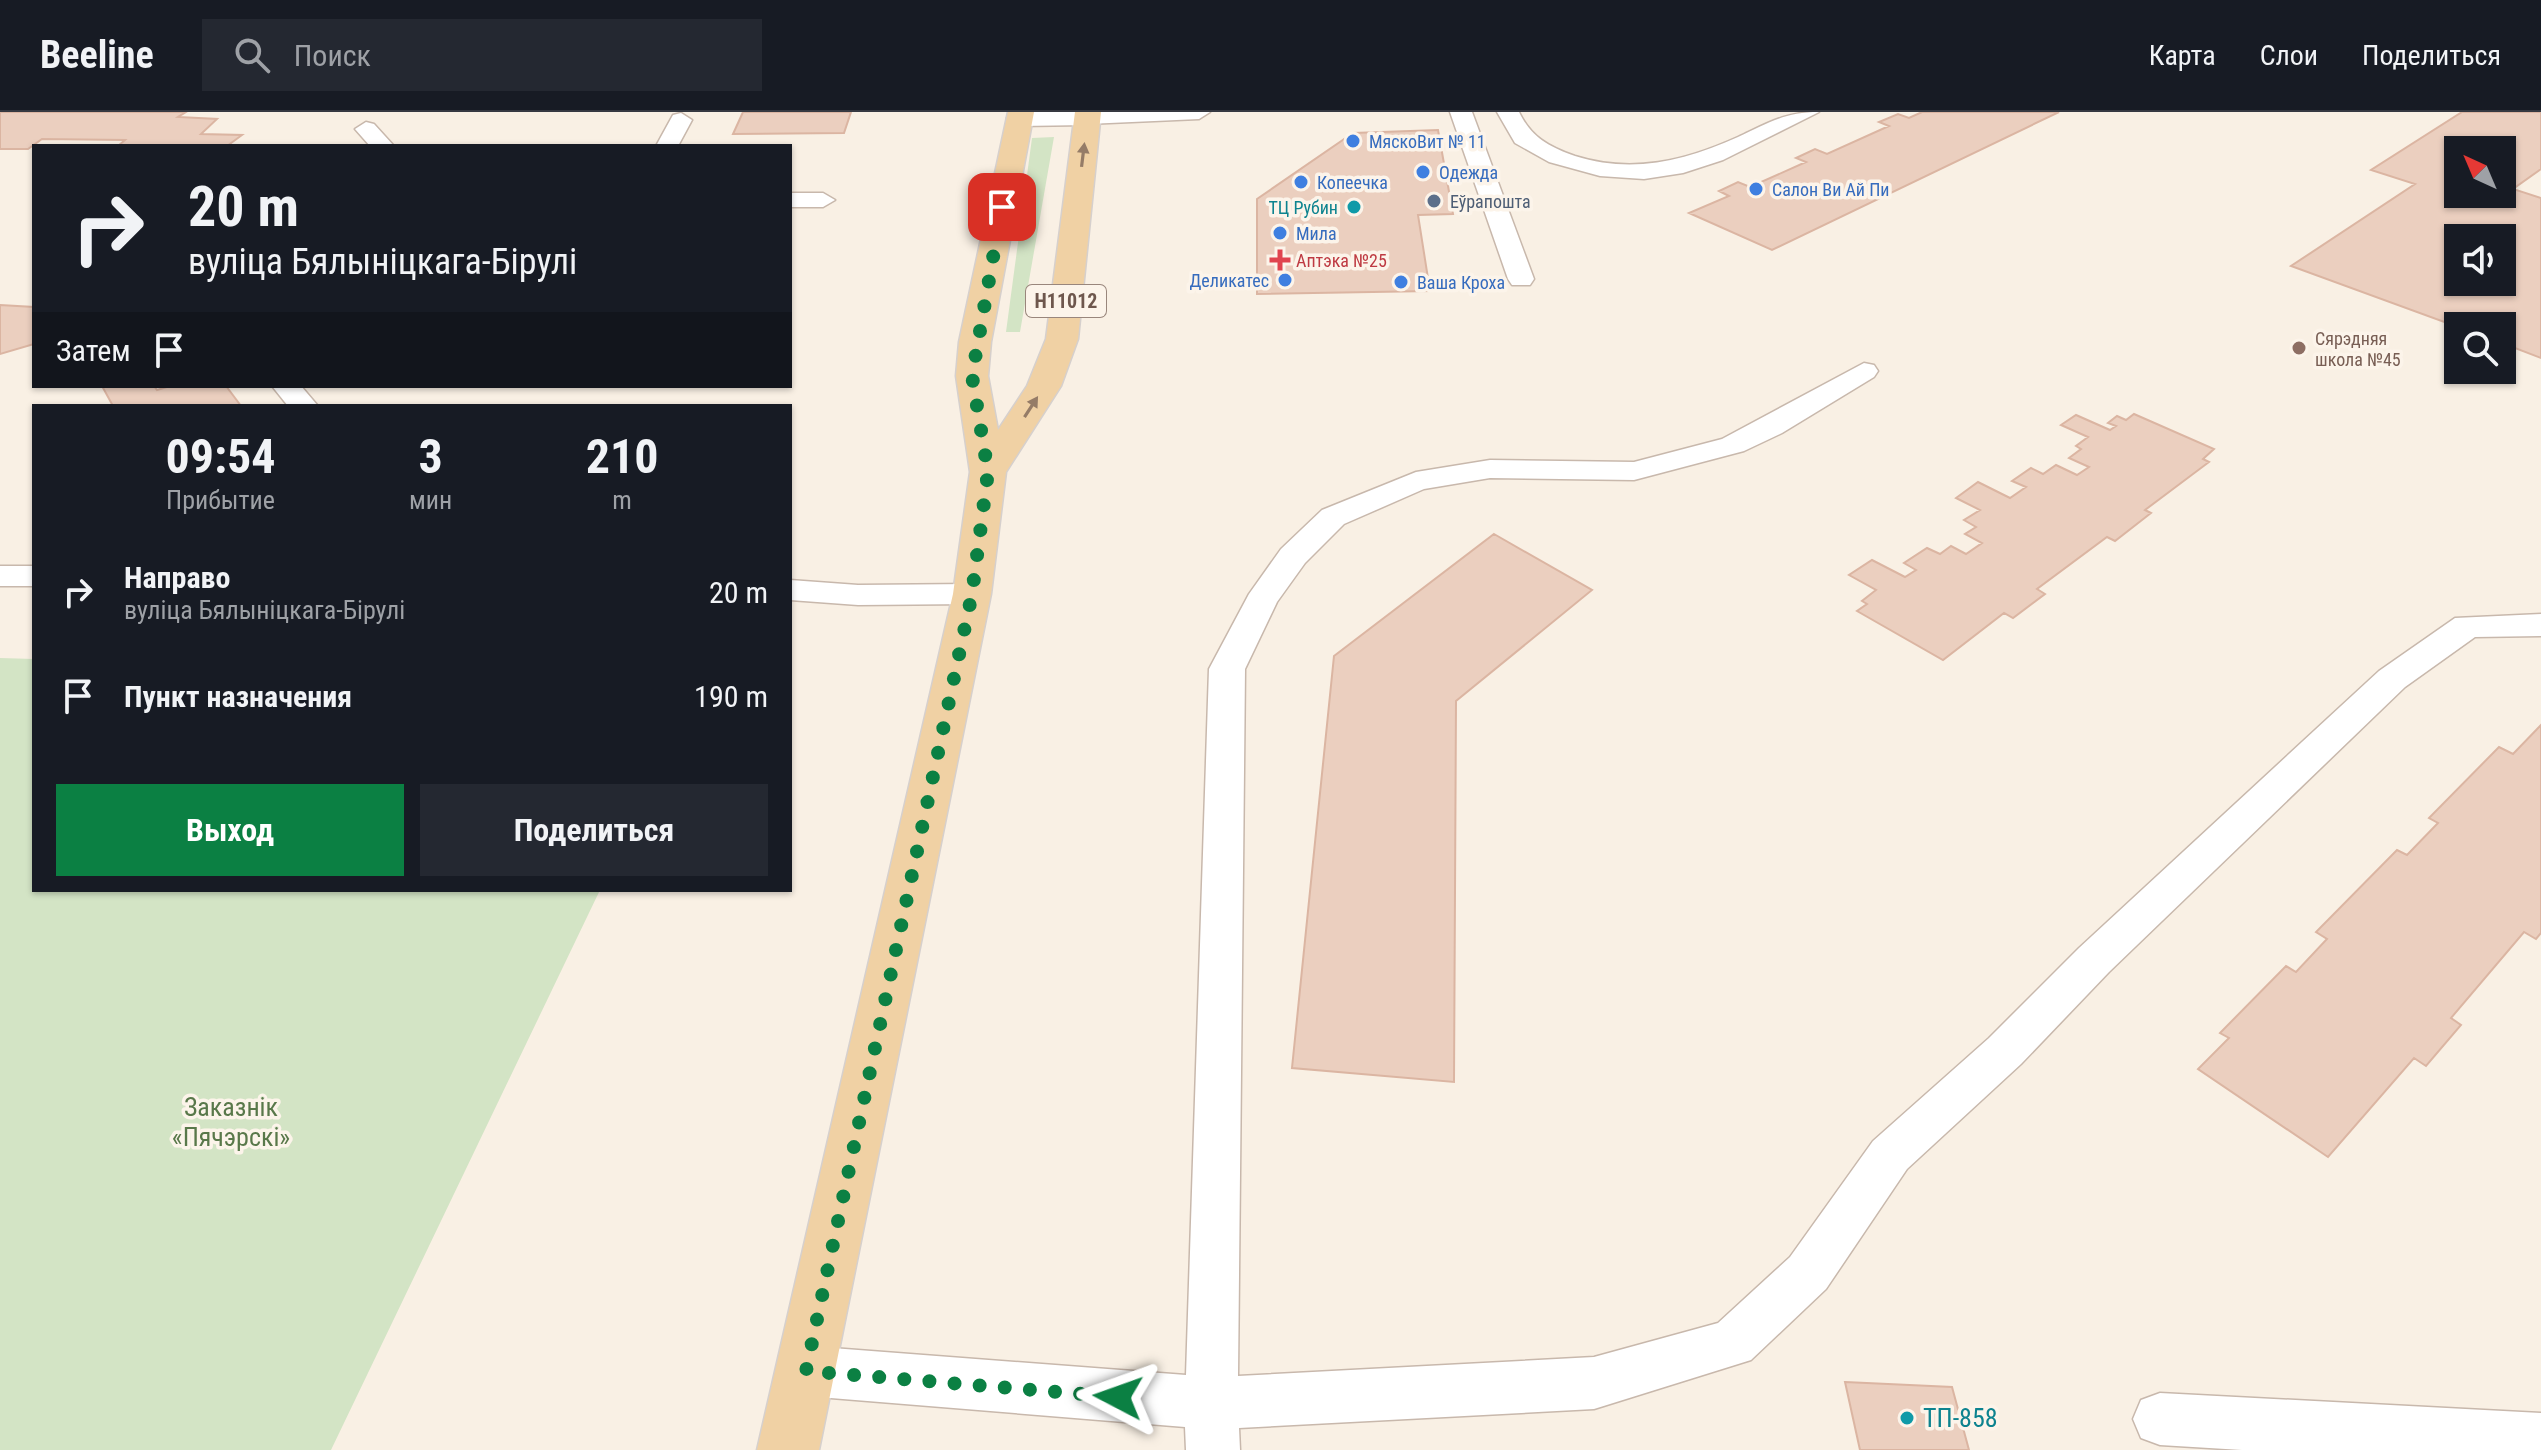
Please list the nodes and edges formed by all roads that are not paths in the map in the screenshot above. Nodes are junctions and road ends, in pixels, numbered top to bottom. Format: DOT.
graph roads {
  1 [pos="1199,112"];
  2 [pos="1461,112"];
  3 [pos="1508,112"];
  4 [pos="1808,112"];
  5 [pos="1088,114"];
  6 [pos="1020,115"];
  7 [pos="681,120"];
  8 [pos="366,129"];
  9 [pos="381,144"];
  10 [pos="668,144"];
  11 [pos="792,200"];
  12 [pos="823,200"];
  13 [pos="1521,279"];
  14 [pos="1864,371"];
  15 [pos="288,388"];
  16 [pos="301,404"];
  17 [pos="988,472"];
  18 [pos="0,576"];
  19 [pos="32,576"];
  20 [pos="792,590"];
  21 [pos="972,594"];
  22 [pos="2541,625"];
  23 [pos="806,1371"];
  24 [pos="1211,1403"];
  25 [pos="2160,1419"];
  26 [pos="2541,1440"];
  27 [pos="788,1450"];
  28 [pos="1213,1450"];
  1 -- 5 [label="lane"];
  2 -- 13 [label="lane"];
  3 -- 4 [label="lane"];
  5 -- 6 [label="street"];
  17 -- 5 [label="main road, Н11012, one-way"];
  6 -- 17 [label="main road, Н11012"];
  7 -- 10 [label="lane"];
  8 -- 9 [label="lane"];
  11 -- 12 [label="lane"];
  14 -- 24 [label="lane"];
  15 -- 16 [label="lane"];
  17 -- 21 [label="main road, Н11012"];
  18 -- 19 [label="lane"];
  20 -- 21 [label="lane"];
  21 -- 23 [label="main road, Н11012"];
  22 -- 24 [label="lane"];
  23 -- 24 [label="lane"];
  23 -- 27 [label="main road, Н11012"];
  24 -- 28 [label="lane"];
  25 -- 26 [label="lane"];
}
